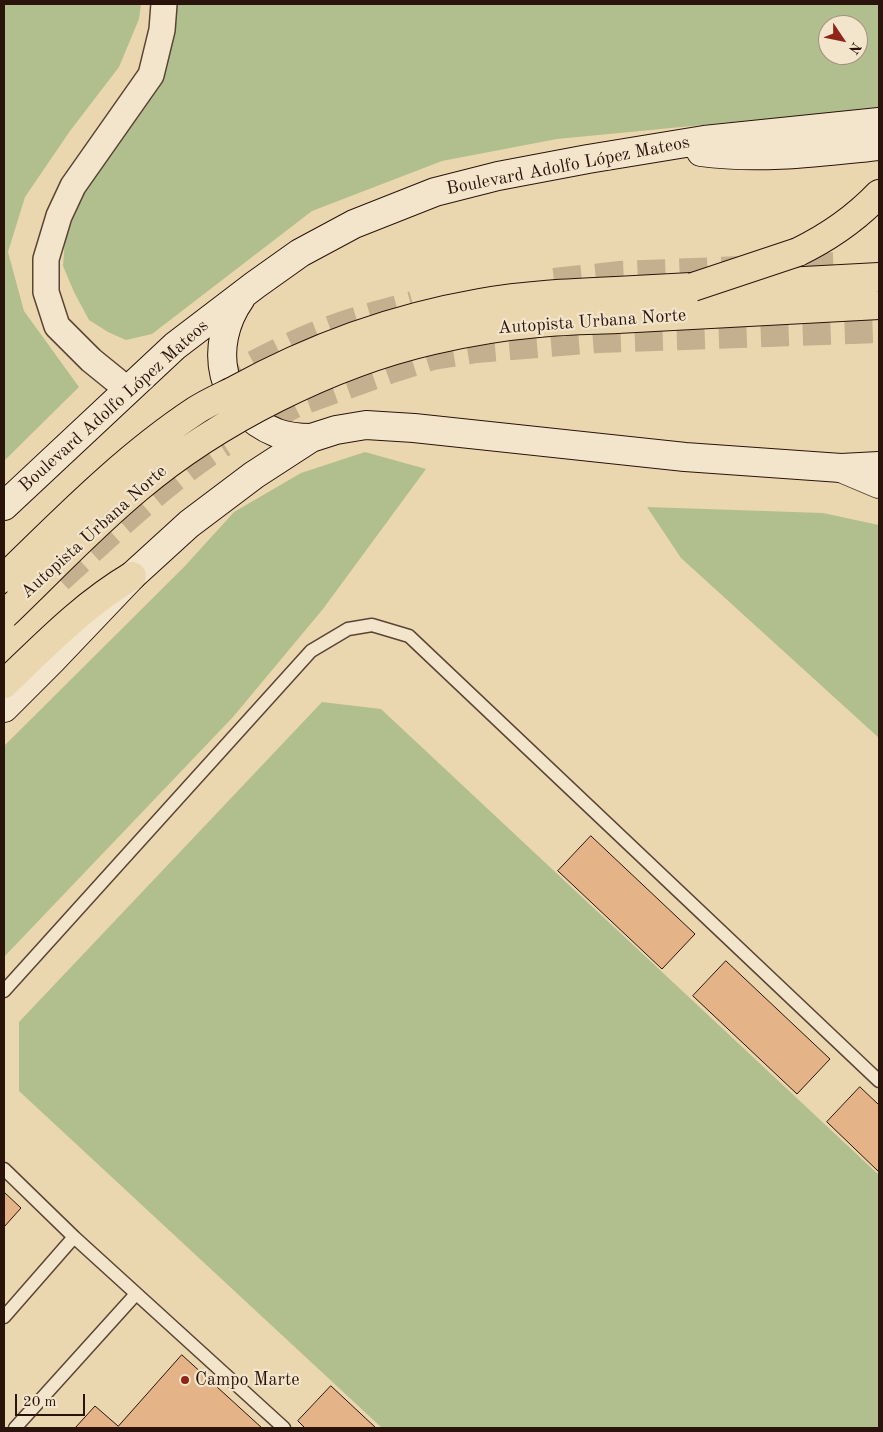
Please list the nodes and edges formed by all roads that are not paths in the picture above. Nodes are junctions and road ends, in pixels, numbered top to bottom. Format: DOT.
graph roads {
  1 [pos="164,4"];
  2 [pos="879,122"];
  3 [pos="879,146"];
  4 [pos="655,148"];
  5 [pos="879,194"];
  6 [pos="879,277"];
  7 [pos="255,285"];
  8 [pos="693,286"];
  9 [pos="879,305"];
  10 [pos="128,390"];
  11 [pos="311,438"];
  12 [pos="879,466"];
  13 [pos="841,468"];
  14 [pos="879,484"];
  15 [pos="77,490"];
  16 [pos="4,506"];
  17 [pos="4,562"];
  18 [pos="132,576"];
  19 [pos="4,578"];
  20 [pos="59,579"];
  21 [pos="4,615"];
  22 [pos="4,632"];
  23 [pos="4,684"];
  24 [pos="4,708"];
  25 [pos="4,991"];
  26 [pos="879,1081"];
  27 [pos="4,1169"];
  28 [pos="74,1237"];
  29 [pos="136,1294"];
  30 [pos="4,1317"];
  31 [pos="15,1428"];
  32 [pos="284,1428"];
  1 -- 10 [label="street"];
  2 -- 4 [label="main road, Boulevard Adolfo López Mateos"];
  3 -- 4 [label="main road"];
  4 -- 7 [label="main road, Boulevard Adolfo López Mateos"];
  5 -- 8 [label="highway, bridge"];
  6 -- 8 [label="highway, Autopista Urbana Norte, bridge"];
  7 -- 10 [label="main road, Boulevard Adolfo López Mateos"];
  7 -- 11 [label="main road"];
  8 -- 19 [label="highway, Autopista Urbana Norte, bridge"];
  9 -- 21 [label="highway, Autopista Urbana Norte, bridge"];
  10 -- 16 [label="main road, Boulevard Adolfo López Mateos"];
  11 -- 13 [label="main road"];
  11 -- 18 [label="main road"];
  12 -- 13 [label="main road"];
  13 -- 14 [label="main road"];
  15 -- 17 [label="highway"];
  18 -- 23 [label="highway"];
  18 -- 24 [label="main road"];
  20 -- 22 [label="highway"];
  25 -- 26 [label="lane"];
  27 -- 28 [label="lane"];
  28 -- 29 [label="lane"];
  28 -- 30 [label="lane"];
  29 -- 31 [label="lane"];
  29 -- 32 [label="lane"];
}
